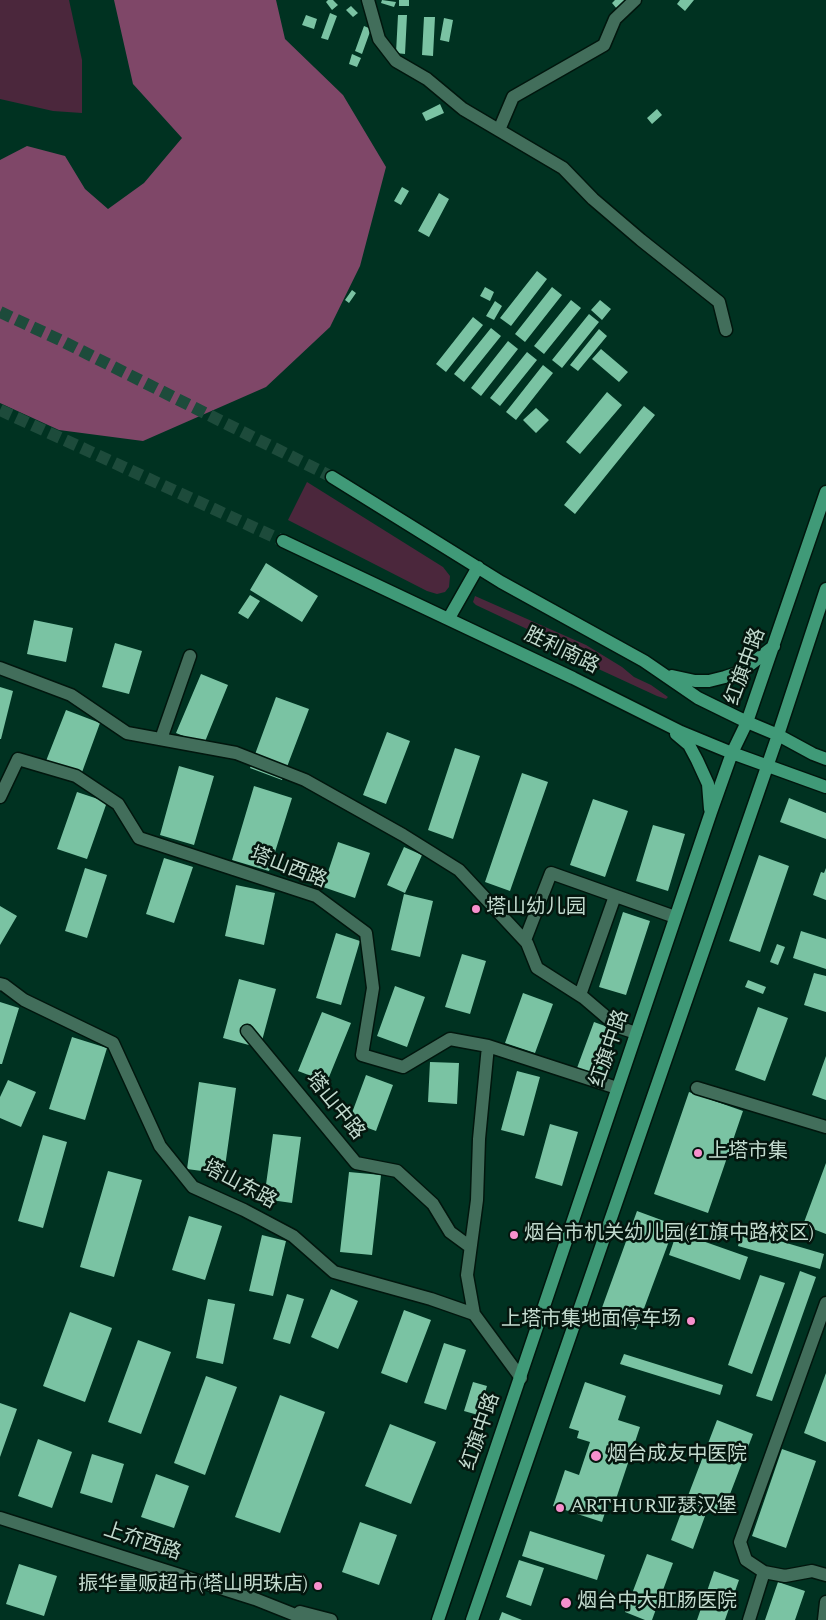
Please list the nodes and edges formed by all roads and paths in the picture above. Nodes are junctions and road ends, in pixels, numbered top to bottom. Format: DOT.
graph roads {
  1 [pos="368,0"];
  2 [pos="635,0"];
  3 [pos="498,130"];
  4 [pos="726,330"];
  5 [pos="332,477"];
  6 [pos="826,492"];
  7 [pos="283,540"];
  8 [pos="478,567"];
  9 [pos="826,589"];
  10 [pos="449,618"];
  11 [pos="774,646"];
  12 [pos="190,656"];
  13 [pos="0,668"];
  14 [pos="663,673"];
  15 [pos="660,722"];
  16 [pos="747,722"];
  17 [pos="778,735"];
  18 [pos="161,739"];
  19 [pos="732,753"];
  20 [pos="826,759"];
  21 [pos="768,765"];
  22 [pos="826,787"];
  23 [pos="0,797"];
  24 [pos="711,812"];
  25 [pos="615,896"];
  26 [pos="675,917"];
  27 [pos="525,940"];
  28 [pos="0,984"];
  29 [pos="580,995"];
  30 [pos="247,1031"];
  31 [pos="636,1033"];
  32 [pos="488,1046"];
  33 [pos="618,1088"];
  34 [pos="697,1088"];
  35 [pos="826,1128"];
  36 [pos="470,1246"];
  37 [pos="826,1303"];
  38 [pos="474,1314"];
  39 [pos="521,1378"];
  40 [pos="0,1518"];
  41 [pos="764,1572"];
  42 [pos="826,1575"];
  43 [pos="826,1602"];
  44 [pos="273,1606"];
  45 [pos="308,1620"];
  46 [pos="332,1620"];
  47 [pos="438,1620"];
  48 [pos="472,1620"];
  49 [pos="749,1620"];
  50 [pos="824,1620"];
  1 -- 3 [label="street"];
  2 -- 3 [label="street"];
  3 -- 4 [label="street"];
  5 -- 8 [label="main road, 胜利南路"];
  6 -- 11 [label="main road, 红旗中路"];
  7 -- 10 [label="main road, 胜利南路"];
  8 -- 10 [label="main road"];
  8 -- 14 [label="main road, 胜利南路"];
  9 -- 17 [label="main road"];
  10 -- 15 [label="main road, 胜利南路"];
  11 -- 14 [label="main road"];
  11 -- 16 [label="main road, 红旗中路"];
  12 -- 18 [label="street"];
  13 -- 18 [label="street"];
  14 -- 16 [label="main road, 胜利南路"];
  15 -- 19 [label="main road, 胜利南路"];
  15 -- 24 [label="main road"];
  16 -- 17 [label="main road, 胜利南路"];
  16 -- 19 [label="main road, 红旗中路"];
  17 -- 20 [label="main road, 胜利南路"];
  17 -- 21 [label="main road"];
  18 -- 27 [label="street"];
  19 -- 21 [label="main road, 胜利南路"];
  19 -- 24 [label="main road, 红旗中路"];
  21 -- 22 [label="main road, 胜利南路"];
  21 -- 48 [label="main road"];
  23 -- 32 [label="street, 塔山西路"];
  24 -- 26 [label="main road, 红旗中路"];
  25 -- 26 [label="street"];
  25 -- 27 [label="street"];
  25 -- 29 [label="street"];
  26 -- 31 [label="main road, 红旗中路"];
  27 -- 29 [label="street"];
  28 -- 38 [label="street, 塔山东路"];
  29 -- 31 [label="street"];
  30 -- 36 [label="street, 塔山中路"];
  31 -- 33 [label="main road, 红旗中路"];
  32 -- 33 [label="street, 塔山西路"];
  32 -- 36 [label="street"];
  33 -- 39 [label="main road, 红旗中路"];
  34 -- 35 [label="street"];
  36 -- 38 [label="street"];
  37 -- 41 [label="street"];
  38 -- 39 [label="street"];
  39 -- 47 [label="main road, 红旗中路"];
  40 -- 44 [label="street, 上夼西路"];
  41 -- 42 [label="street"];
  41 -- 49 [label="street"];
  43 -- 50 [label="street"];
  44 -- 45 [label="street, 上夼西路"];
  44 -- 46 [label="street, 上夼西路"];
}
